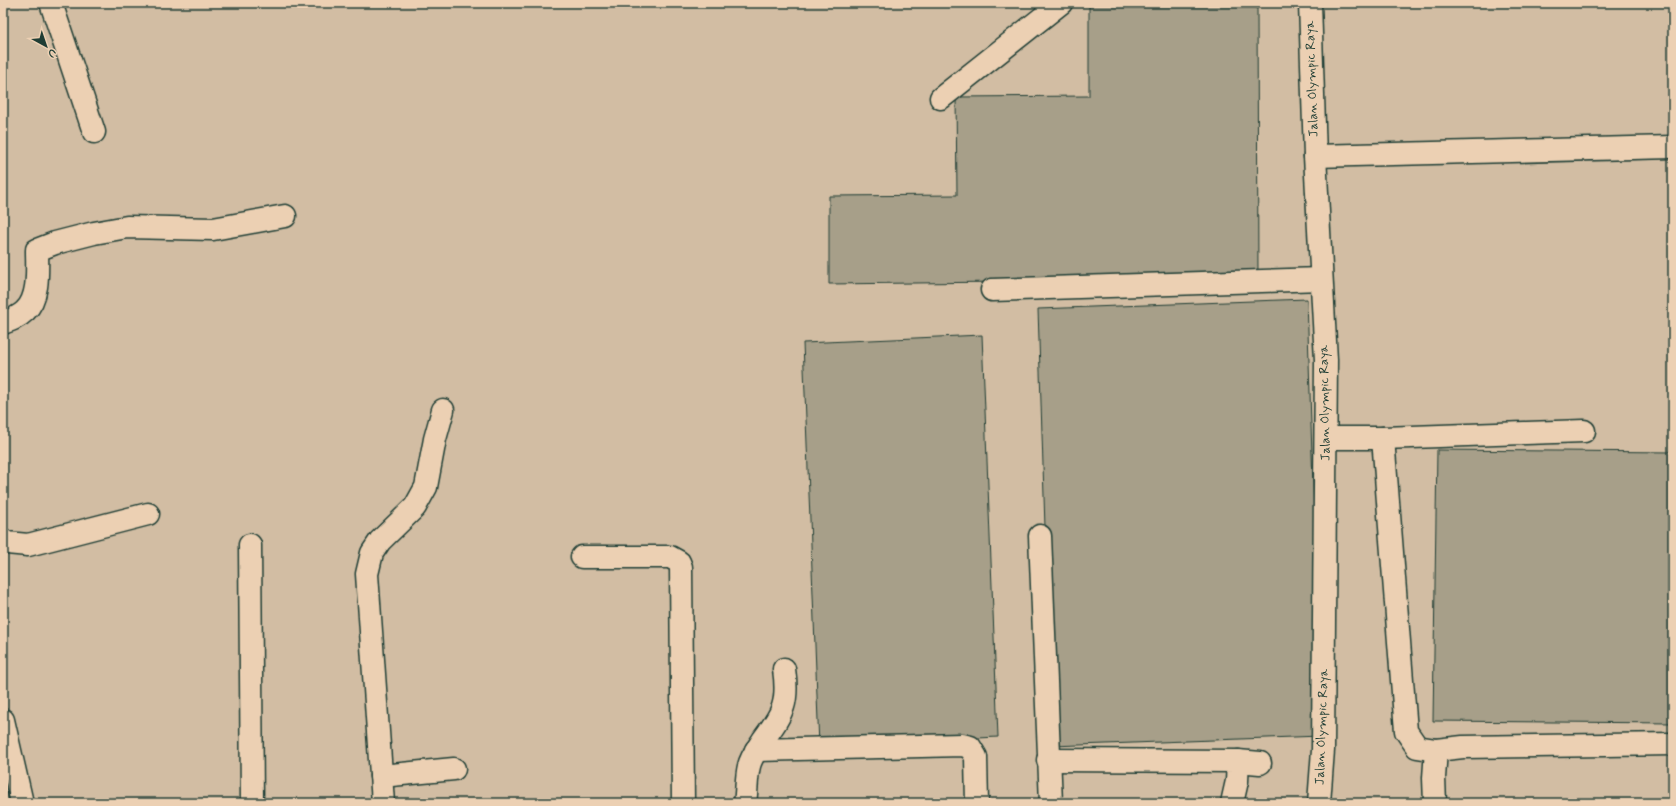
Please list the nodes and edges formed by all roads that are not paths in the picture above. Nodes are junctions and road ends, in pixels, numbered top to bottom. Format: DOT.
graph roads {
  1 [pos="51,3"];
  2 [pos="1061,3"];
  3 [pos="1310,3"];
  4 [pos="941,98"];
  5 [pos="94,132"];
  6 [pos="1673,147"];
  7 [pos="1314,156"];
  8 [pos="285,216"];
  9 [pos="1321,280"];
  10 [pos="992,290"];
  11 [pos="3,323"];
  12 [pos="443,410"];
  13 [pos="1584,431"];
  14 [pos="1326,438"];
  15 [pos="1383,438"];
  16 [pos="148,514"];
  17 [pos="1040,536"];
  18 [pos="3,540"];
  19 [pos="250,546"];
  20 [pos="582,557"];
  21 [pos="784,669"];
  22 [pos="3,720"];
  23 [pos="1673,744"];
  24 [pos="756,750"];
  25 [pos="1436,750"];
  26 [pos="1048,760"];
  27 [pos="1238,762"];
  28 [pos="1260,762"];
  29 [pos="454,769"];
  30 [pos="381,776"];
  31 [pos="22,803"];
  32 [pos="252,803"];
  33 [pos="383,803"];
  34 [pos="683,803"];
  35 [pos="745,803"];
  36 [pos="977,803"];
  37 [pos="1051,803"];
  38 [pos="1232,803"];
  39 [pos="1319,803"];
  40 [pos="1435,803"];
  1 -- 5 [label="street"];
  2 -- 4 [label="street"];
  3 -- 7 [label="street, Jalan Olympic Raya"];
  6 -- 7 [label="street"];
  7 -- 9 [label="street, Jalan Olympic Raya"];
  8 -- 11 [label="street"];
  9 -- 10 [label="street"];
  9 -- 14 [label="street, Jalan Olympic Raya"];
  12 -- 30 [label="street"];
  13 -- 15 [label="street"];
  14 -- 15 [label="street"];
  14 -- 39 [label="street, Jalan Olympic Raya"];
  15 -- 25 [label="street"];
  16 -- 18 [label="street"];
  17 -- 26 [label="street"];
  19 -- 32 [label="street"];
  20 -- 34 [label="street"];
  21 -- 24 [label="street"];
  22 -- 31 [label="street"];
  23 -- 25 [label="street"];
  24 -- 35 [label="street"];
  24 -- 36 [label="street"];
  25 -- 40 [label="street"];
  26 -- 27 [label="street"];
  26 -- 37 [label="street"];
  27 -- 28 [label="street"];
  27 -- 38 [label="street"];
  29 -- 30 [label="street"];
  30 -- 33 [label="street"];
}
